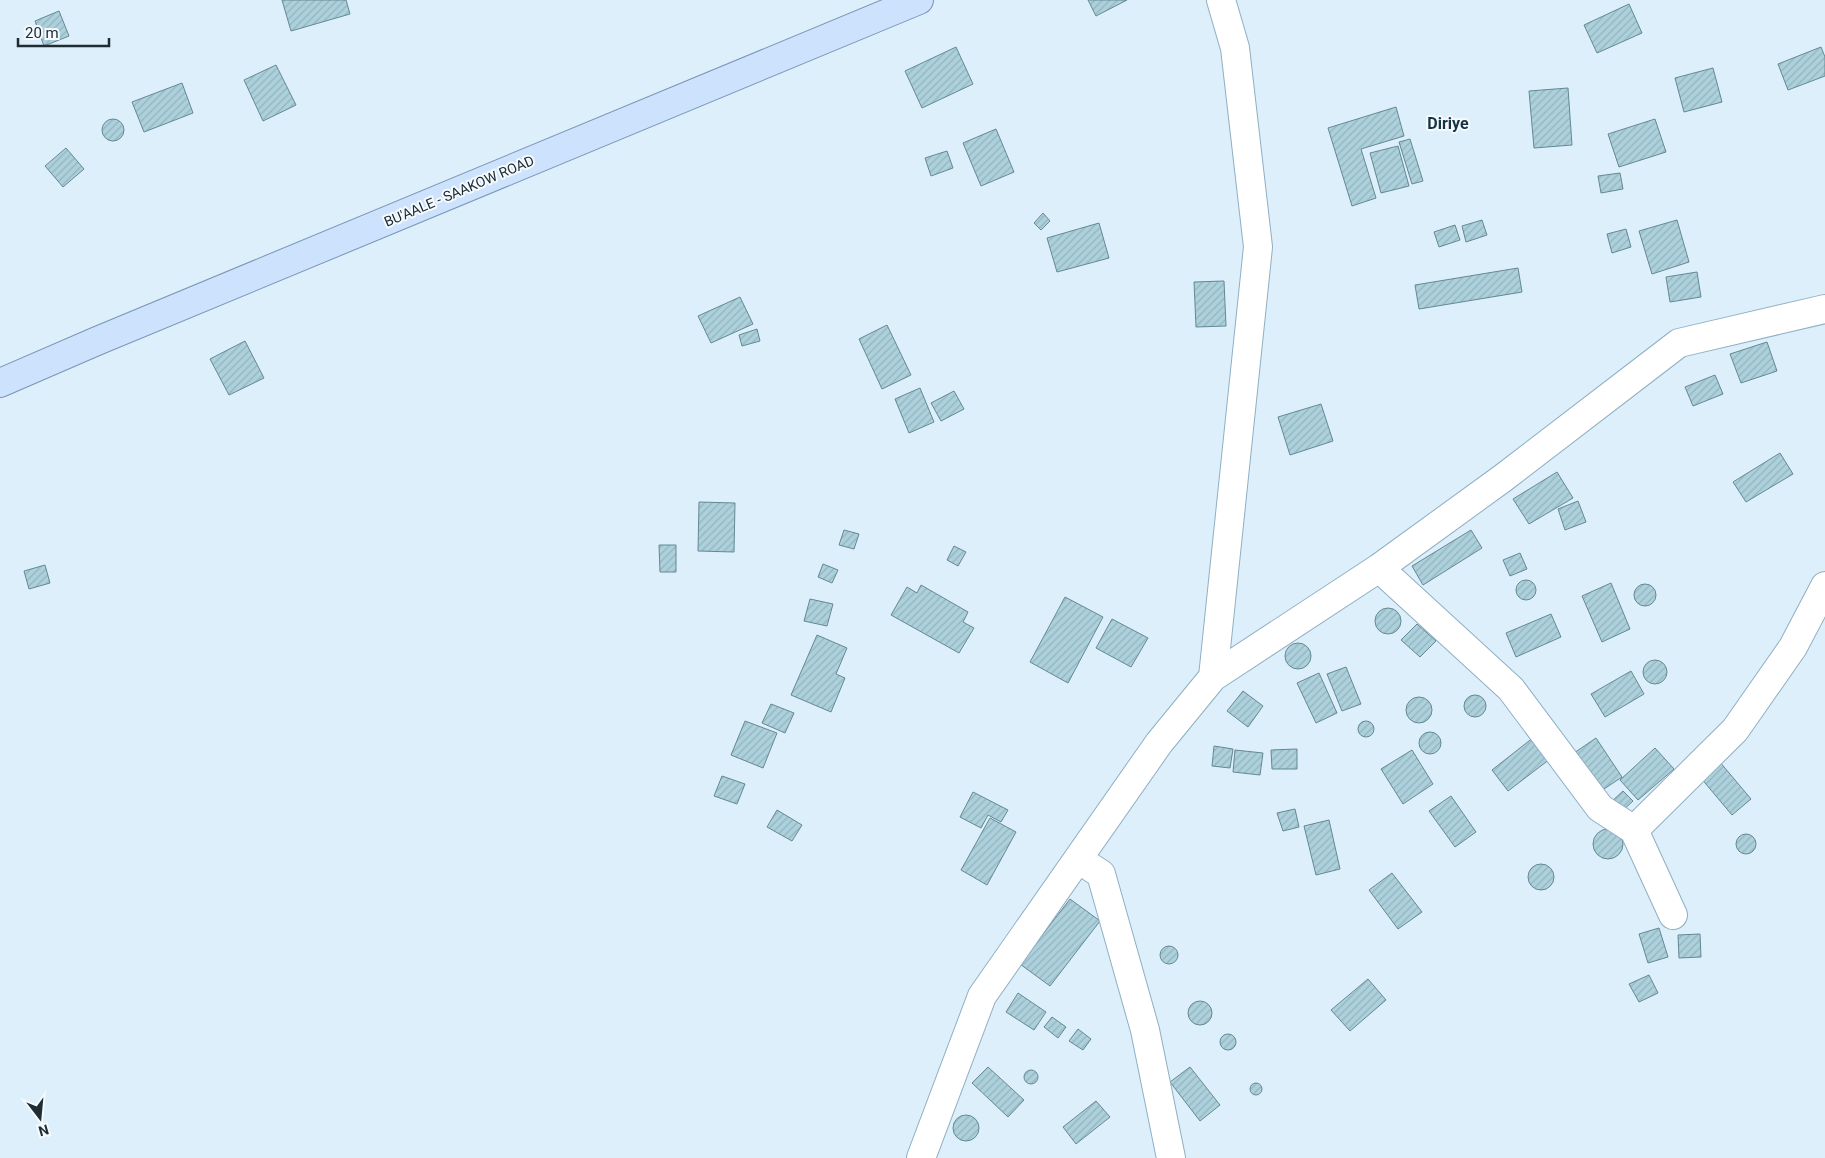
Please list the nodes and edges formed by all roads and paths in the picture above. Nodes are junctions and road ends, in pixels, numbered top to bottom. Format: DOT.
graph roads {
  1 [pos="919,0"];
  2 [pos="1220,0"];
  3 [pos="1825,310"];
  4 [pos="0,383"];
  5 [pos="1379,568"];
  6 [pos="1825,586"];
  7 [pos="1213,676"];
  8 [pos="1634,830"];
  9 [pos="1078,859"];
  10 [pos="1673,915"];
  11 [pos="920,1158"];
  12 [pos="1171,1158"];
  1 -- 4 [label="main road, BU'AALE - SAAKOW ROAD"];
  2 -- 7 [label="street"];
  3 -- 5 [label="street"];
  5 -- 7 [label="street"];
  5 -- 8 [label="street"];
  6 -- 8 [label="street"];
  7 -- 9 [label="street"];
  8 -- 10 [label="street"];
  9 -- 11 [label="street"];
  9 -- 12 [label="street"];
}
